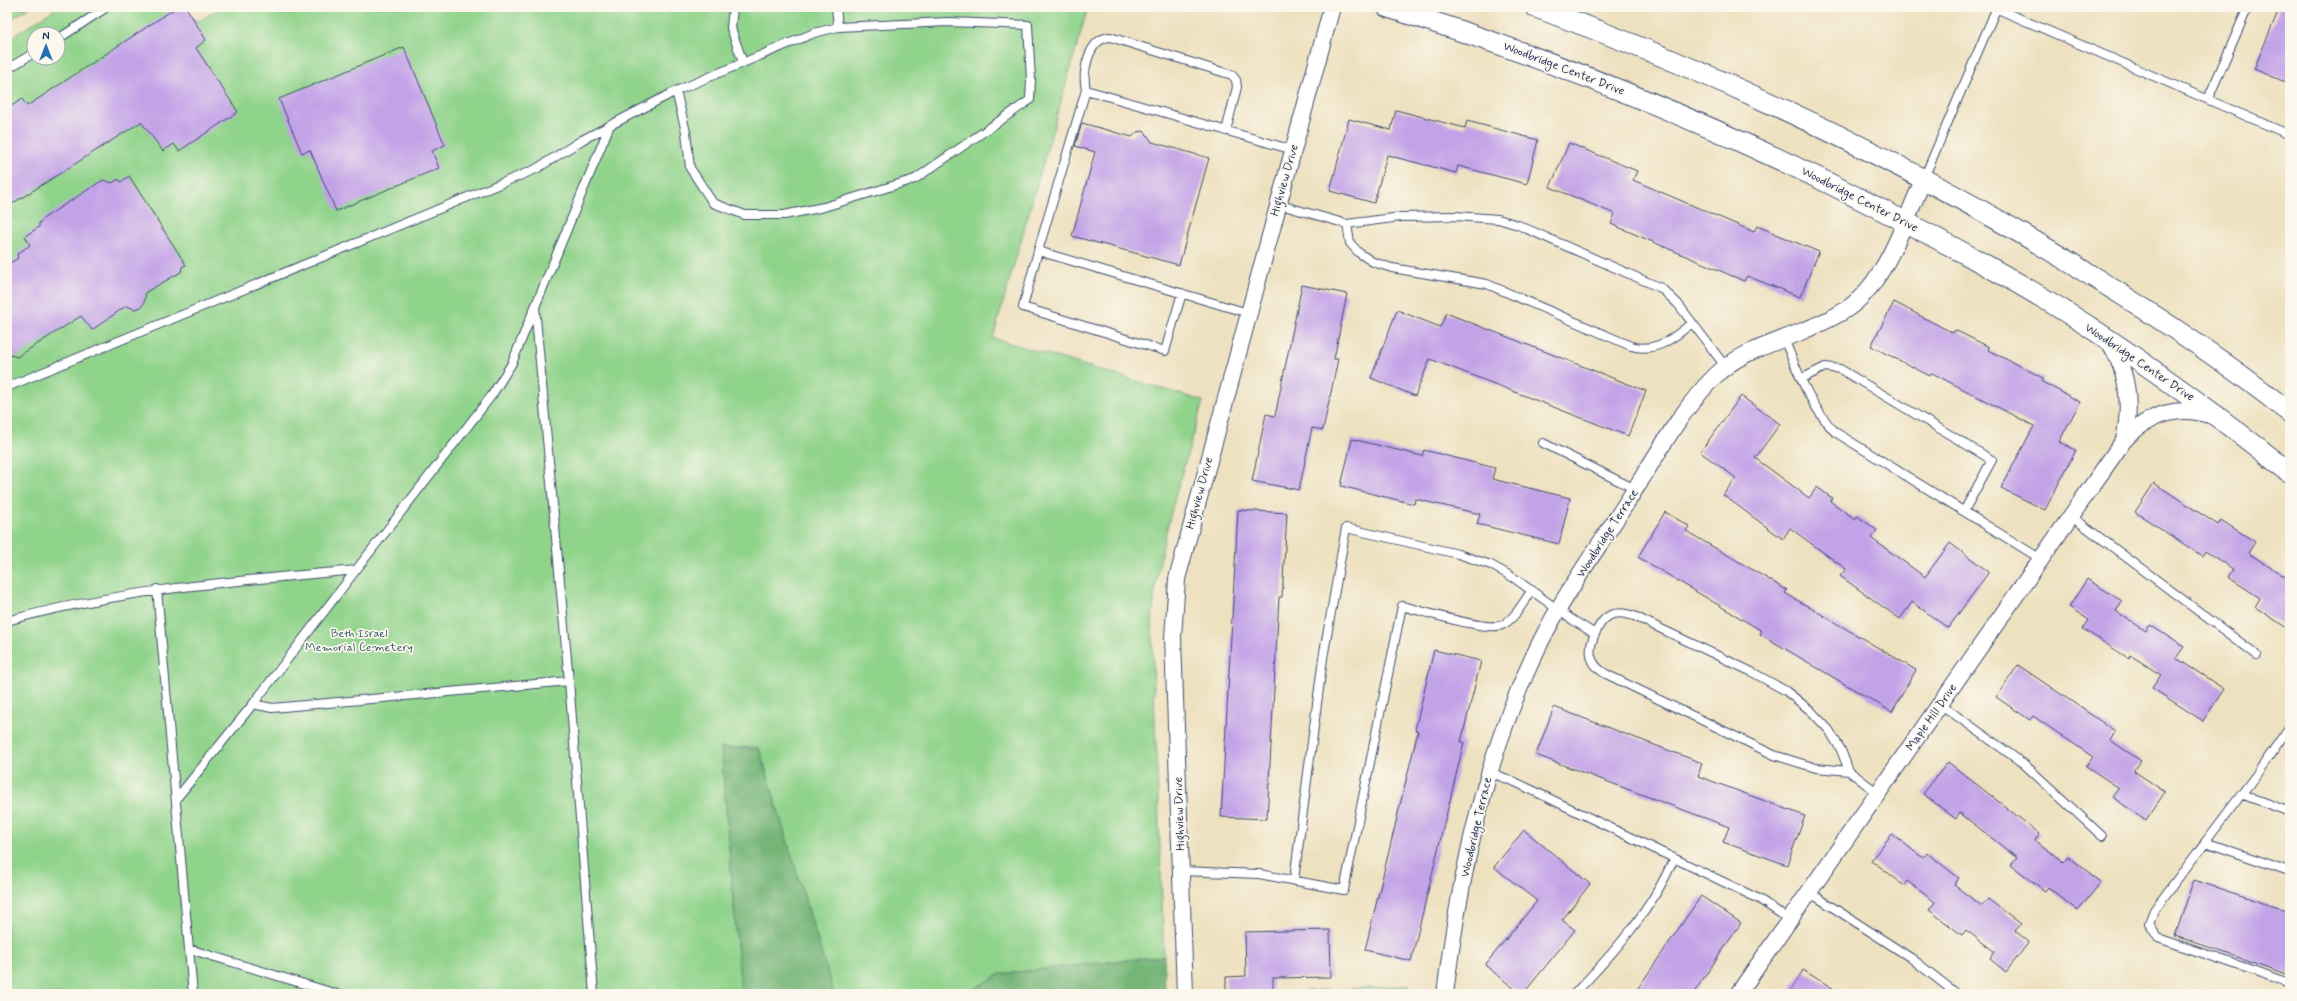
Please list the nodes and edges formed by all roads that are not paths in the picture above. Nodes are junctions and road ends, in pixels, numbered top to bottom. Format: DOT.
graph roads {
  1 [pos="107,7"];
  2 [pos="733,7"];
  3 [pos="836,7"];
  4 [pos="1332,7"];
  5 [pos="1387,7"];
  6 [pos="1535,7"];
  7 [pos="1995,7"];
  8 [pos="2248,7"];
  9 [pos="838,27"];
  10 [pos="66,34"];
  11 [pos="26,58"];
  12 [pos="743,63"];
  13 [pos="7,69"];
  14 [pos="1086,90"];
  15 [pos="676,91"];
  16 [pos="2208,99"];
  17 [pos="610,125"];
  18 [pos="1226,131"];
  19 [pos="2290,135"];
  20 [pos="1292,150"];
  21 [pos="1924,178"];
  22 [pos="1277,204"];
  23 [pos="1905,221"];
  24 [pos="1347,224"];
  25 [pos="1038,251"];
  26 [pos="1182,293"];
  27 [pos="535,307"];
  28 [pos="1248,313"];
  29 [pos="1692,323"];
  30 [pos="1784,339"];
  31 [pos="2108,340"];
  32 [pos="1725,366"];
  33 [pos="1801,378"];
  34 [pos="7,387"];
  35 [pos="2290,413"];
  36 [pos="2225,422"];
  37 [pos="2124,440"];
  38 [pos="1543,444"];
  39 [pos="2290,473"];
  40 [pos="1635,490"];
  41 [pos="1964,511"];
  42 [pos="2071,516"];
  43 [pos="2041,559"];
  44 [pos="356,570"];
  45 [pos="157,589"];
  46 [pos="1532,590"];
  47 [pos="1558,610"];
  48 [pos="7,621"];
  49 [pos="1595,634"];
  50 [pos="2257,655"];
  51 [pos="569,681"];
  52 [pos="253,704"];
  53 [pos="1940,704"];
  54 [pos="2290,726"];
  55 [pos="1849,771"];
  56 [pos="1489,772"];
  57 [pos="1878,793"];
  58 [pos="2241,794"];
  59 [pos="176,799"];
  60 [pos="2290,812"];
  61 [pos="2102,836"];
  62 [pos="2205,842"];
  63 [pos="1674,858"];
  64 [pos="2289,870"];
  65 [pos="1181,871"];
  66 [pos="1294,880"];
  67 [pos="1809,892"];
  68 [pos="1790,920"];
  69 [pos="189,949"];
  70 [pos="2290,983"];
  71 [pos="193,994"];
  72 [pos="337,994"];
  73 [pos="594,994"];
  74 [pos="1185,994"];
  75 [pos="1445,994"];
  76 [pos="1574,994"];
  77 [pos="1738,994"];
  78 [pos="1957,994"];
  1 -- 10 [label="lane"];
  2 -- 12 [label="lane"];
  3 -- 9 [label="lane"];
  4 -- 20 [label="street, Highview Drive"];
  5 -- 23 [label="street, Woodbridge Center Drive"];
  6 -- 21 [label="street"];
  7 -- 16 [label="lane"];
  7 -- 21 [label="lane"];
  8 -- 16 [label="lane"];
  9 -- 12 [label="lane"];
  9 -- 15 [label="lane"];
  11 -- 13 [label="lane"];
  12 -- 15 [label="lane"];
  14 -- 18 [label="lane"];
  14 -- 18 [label="lane"];
  14 -- 25 [label="lane"];
  15 -- 17 [label="lane"];
  16 -- 19 [label="lane"];
  17 -- 27 [label="lane"];
  17 -- 34 [label="lane"];
  18 -- 20 [label="lane"];
  20 -- 22 [label="street, Highview Drive"];
  21 -- 23 [label="street, Woodbridge Terrace"];
  21 -- 35 [label="street"];
  22 -- 24 [label="lane"];
  22 -- 28 [label="street, Highview Drive"];
  23 -- 30 [label="street, Woodbridge Terrace"];
  23 -- 31 [label="street, Woodbridge Center Drive"];
  24 -- 29 [label="lane"];
  24 -- 29 [label="lane"];
  25 -- 26 [label="lane"];
  25 -- 26 [label="lane"];
  26 -- 28 [label="lane"];
  27 -- 44 [label="lane"];
  27 -- 51 [label="lane"];
  28 -- 65 [label="street, Highview Drive"];
  29 -- 32 [label="lane"];
  30 -- 32 [label="street, Woodbridge Terrace"];
  30 -- 33 [label="lane"];
  31 -- 36 [label="street, Woodbridge Center Drive"];
  31 -- 37 [label="street, Maple Hill Drive"];
  32 -- 40 [label="street, Woodbridge Terrace"];
  33 -- 41 [label="lane"];
  33 -- 41 [label="lane"];
  36 -- 37 [label="street, Maple Hill Drive"];
  36 -- 39 [label="street, Woodbridge Center Drive"];
  37 -- 42 [label="street, Maple Hill Drive"];
  38 -- 40 [label="lane"];
  40 -- 47 [label="street, Woodbridge Terrace"];
  41 -- 43 [label="lane"];
  42 -- 43 [label="street, Maple Hill Drive"];
  42 -- 50 [label="lane"];
  43 -- 53 [label="street, Maple Hill Drive"];
  44 -- 45 [label="lane"];
  44 -- 52 [label="lane"];
  45 -- 48 [label="lane"];
  45 -- 59 [label="lane"];
  46 -- 47 [label="lane"];
  46 -- 66 [label="lane"];
  46 -- 66 [label="lane"];
  47 -- 49 [label="lane"];
  47 -- 56 [label="street, Woodbridge Terrace"];
  49 -- 55 [label="lane"];
  49 -- 55 [label="lane"];
  51 -- 52 [label="lane"];
  51 -- 73 [label="lane"];
  52 -- 59 [label="lane"];
  53 -- 57 [label="street, Maple Hill Drive"];
  53 -- 61 [label="lane"];
  54 -- 58 [label="lane"];
  55 -- 57 [label="lane"];
  56 -- 63 [label="lane"];
  56 -- 75 [label="street, Woodbridge Terrace"];
  57 -- 67 [label="street, Maple Hill Drive"];
  58 -- 60 [label="lane"];
  58 -- 62 [label="lane"];
  59 -- 69 [label="lane"];
  62 -- 64 [label="lane"];
  62 -- 70 [label="lane"];
  63 -- 68 [label="lane"];
  63 -- 76 [label="lane"];
  65 -- 66 [label="lane"];
  65 -- 74 [label="street, Highview Drive"];
  67 -- 68 [label="street, Maple Hill Drive"];
  67 -- 78 [label="lane"];
  68 -- 77 [label="street, Maple Hill Drive"];
  69 -- 71 [label="lane"];
  69 -- 72 [label="lane"];
}
